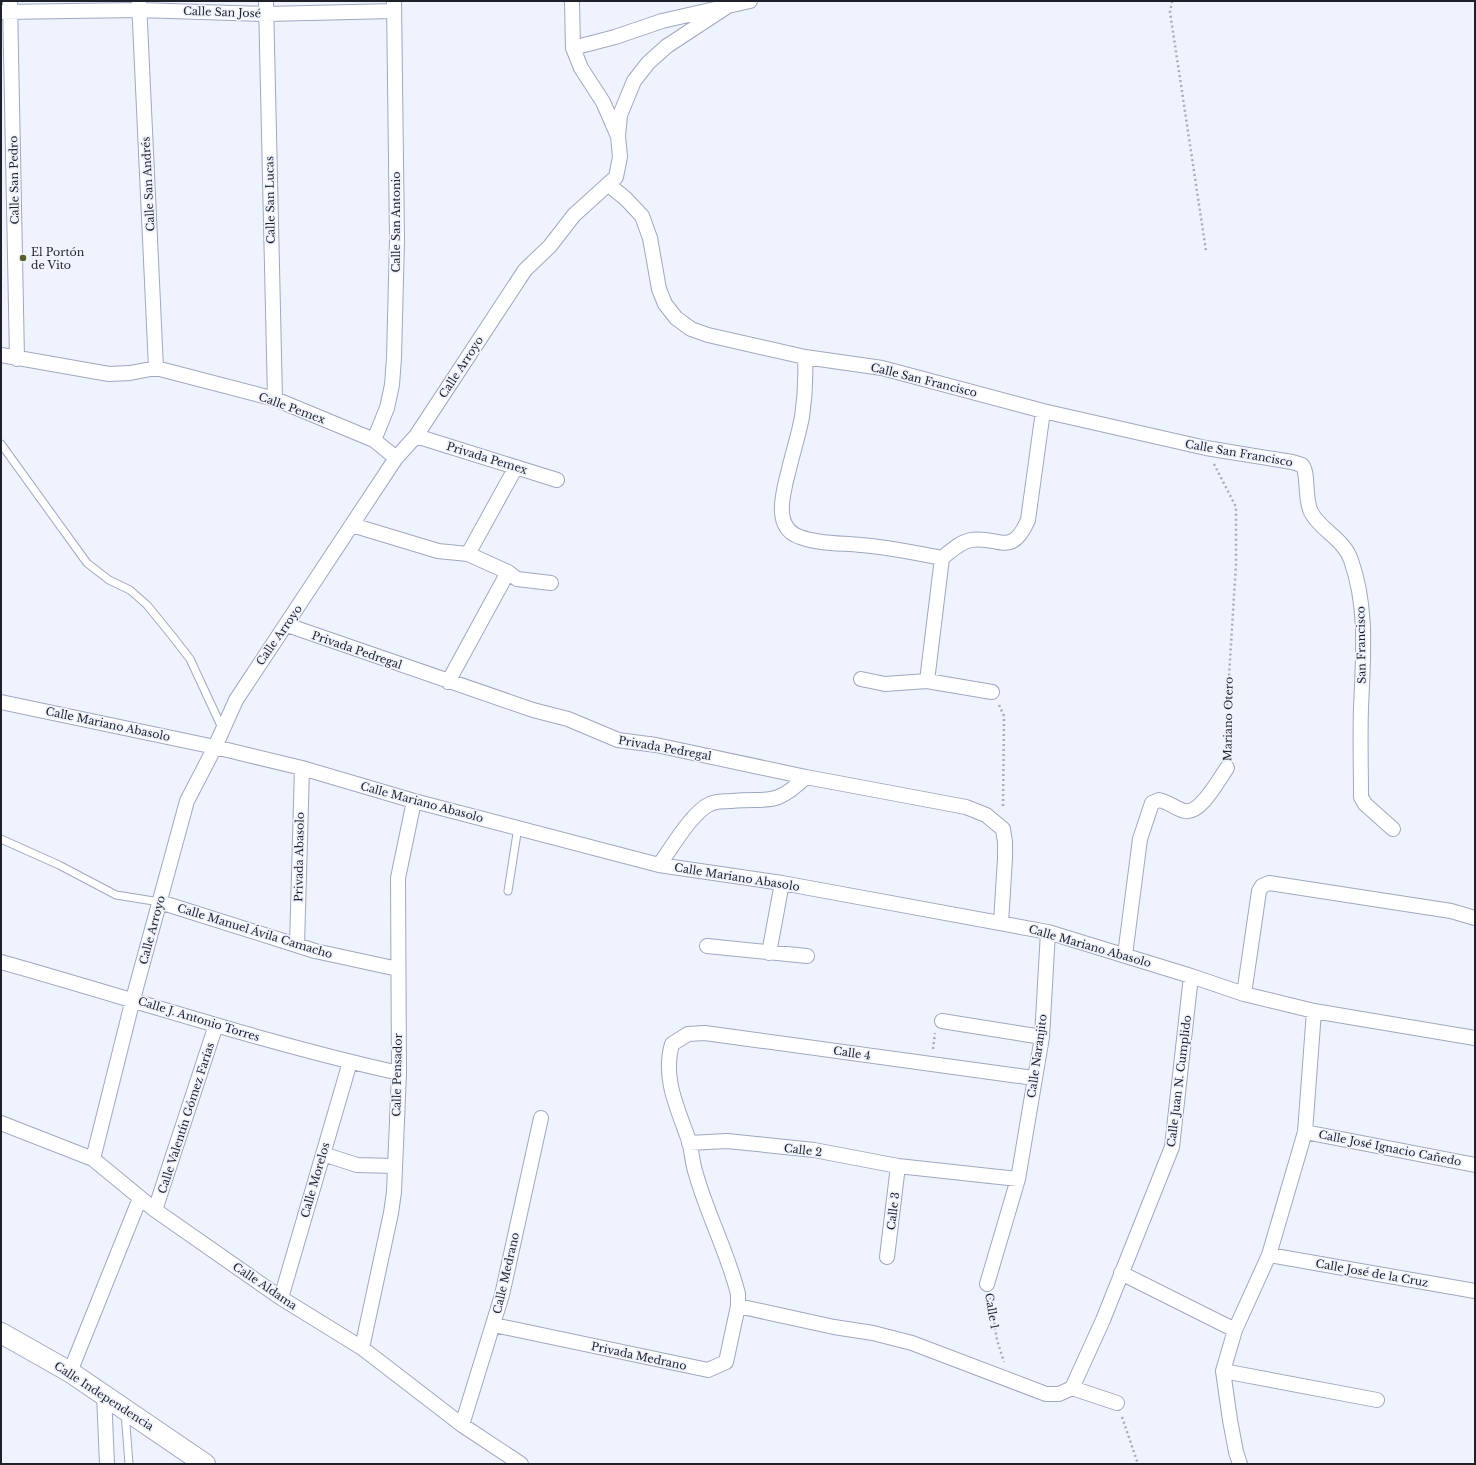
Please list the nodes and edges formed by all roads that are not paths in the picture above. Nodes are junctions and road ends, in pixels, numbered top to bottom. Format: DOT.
graph roads {
  1 [pos="572,1"];
  2 [pos="750,1"];
  3 [pos="139,6"];
  4 [pos="394,6"];
  5 [pos="728,6"];
  6 [pos="266,7"];
  7 [pos="7,8"];
  8 [pos="573,48"];
  9 [pos="618,136"];
  10 [pos="609,185"];
  11 [pos="1,355"];
  12 [pos="804,356"];
  13 [pos="17,359"];
  14 [pos="156,368"];
  15 [pos="275,399"];
  16 [pos="1043,411"];
  17 [pos="416,436"];
  18 [pos="374,440"];
  19 [pos="1,444"];
  20 [pos="396,458"];
  21 [pos="1302,465"];
  22 [pos="516,467"];
  23 [pos="557,480"];
  24 [pos="352,525"];
  25 [pos="468,554"];
  26 [pos="942,558"];
  27 [pos="508,572"];
  28 [pos="551,583"];
  29 [pos="287,625"];
  30 [pos="861,679"];
  31 [pos="927,680"];
  32 [pos="448,682"];
  33 [pos="992,692"];
  34 [pos="1,702"];
  35 [pos="223,730"];
  36 [pos="215,747"];
  37 [pos="302,768"];
  38 [pos="1227,768"];
  39 [pos="806,777"];
  40 [pos="414,801"];
  41 [pos="518,827"];
  42 [pos="1393,829"];
  43 [pos="1,839"];
  44 [pos="659,865"];
  45 [pos="782,883"];
  46 [pos="508,891"];
  47 [pos="160,902"];
  48 [pos="1475,918"];
  49 [pos="1001,923"];
  50 [pos="1048,932"];
  51 [pos="297,945"];
  52 [pos="707,946"];
  53 [pos="769,952"];
  54 [pos="1125,955"];
  55 [pos="808,956"];
  56 [pos="1,962"];
  57 [pos="398,969"];
  58 [pos="1191,976"];
  59 [pos="1244,994"];
  60 [pos="133,999"];
  61 [pos="1314,1011"];
  62 [pos="942,1021"];
  63 [pos="216,1026"];
  64 [pos="1042,1037"];
  65 [pos="1475,1038"];
  66 [pos="350,1062"];
  67 [pos="399,1073"];
  68 [pos="1034,1078"];
  69 [pos="541,1118"];
  70 [pos="1,1123"];
  71 [pos="1305,1132"];
  72 [pos="689,1143"];
  73 [pos="323,1154"];
  74 [pos="93,1159"];
  75 [pos="1475,1165"];
  76 [pos="394,1166"];
  77 [pos="898,1166"];
  78 [pos="1018,1179"];
  79 [pos="140,1198"];
  80 [pos="155,1210"];
  81 [pos="1269,1255"];
  82 [pos="888,1256"];
  83 [pos="1122,1273"];
  84 [pos="988,1284"];
  85 [pos="1475,1291"];
  86 [pos="281,1298"];
  87 [pos="738,1306"];
  88 [pos="494,1325"];
  89 [pos="1235,1330"];
  90 [pos="1,1333"];
  91 [pos="362,1348"];
  92 [pos="1223,1371"];
  93 [pos="70,1372"];
  94 [pos="1072,1388"];
  95 [pos="104,1394"];
  96 [pos="1377,1400"];
  97 [pos="1117,1403"];
  98 [pos="125,1409"];
  99 [pos="462,1425"];
  100 [pos="107,1464"];
  101 [pos="129,1464"];
  102 [pos="205,1464"];
  103 [pos="521,1464"];
  104 [pos="1240,1464"];
  1 -- 8 [label="street"];
  2 -- 5 [label="street"];
  3 -- 6 [label="street, Calle San José"];
  3 -- 7 [label="street, Calle San José"];
  3 -- 14 [label="street, Calle San Andrés"];
  4 -- 6 [label="street, Calle San José"];
  4 -- 18 [label="street, Calle San Antonio"];
  5 -- 8 [label="street"];
  5 -- 9 [label="street"];
  6 -- 15 [label="street, Calle San Lucas"];
  7 -- 13 [label="street, Calle San Pedro"];
  8 -- 9 [label="street"];
  9 -- 10 [label="street, Calle Arroyo"];
  10 -- 12 [label="street, Calle San Francisco"];
  10 -- 17 [label="street, Calle Arroyo"];
  11 -- 13 [label="street"];
  12 -- 16 [label="street, Calle San Francisco"];
  12 -- 26 [label="street"];
  13 -- 14 [label="street"];
  14 -- 15 [label="street, Calle Pemex"];
  15 -- 18 [label="street, Calle Pemex"];
  16 -- 21 [label="street, Calle San Francisco"];
  16 -- 26 [label="street"];
  17 -- 20 [label="street, Calle Arroyo"];
  17 -- 22 [label="street, Privada Pemex"];
  18 -- 20 [label="street, Calle Pemex"];
  19 -- 35 [label="lane"];
  20 -- 24 [label="street, Calle Arroyo"];
  21 -- 42 [label="street, San Francisco"];
  22 -- 23 [label="street, Privada Pemex"];
  22 -- 25 [label="street"];
  24 -- 25 [label="street"];
  24 -- 29 [label="street, Calle Arroyo"];
  25 -- 27 [label="street"];
  26 -- 31 [label="street"];
  27 -- 28 [label="street"];
  27 -- 32 [label="street"];
  29 -- 32 [label="street, Privada Pedregal"];
  29 -- 35 [label="street, Calle Arroyo"];
  30 -- 31 [label="street"];
  31 -- 33 [label="street"];
  32 -- 39 [label="street, Privada Pedregal"];
  34 -- 36 [label="street, Calle Mariano Abasolo"];
  35 -- 36 [label="street, Calle Arroyo"];
  36 -- 37 [label="street, Calle Mariano Abasolo"];
  36 -- 47 [label="street, Calle Arroyo"];
  37 -- 40 [label="street, Calle Mariano Abasolo"];
  37 -- 51 [label="street, Privada Abasolo"];
  38 -- 54 [label="street, Mariano Otero"];
  39 -- 44 [label="street"];
  39 -- 49 [label="street, Privada Pedregal"];
  40 -- 41 [label="street, Calle Mariano Abasolo"];
  40 -- 57 [label="street, Calle Pensador"];
  41 -- 44 [label="street, Calle Mariano Abasolo"];
  41 -- 46 [label="lane"];
  43 -- 47 [label="lane"];
  44 -- 45 [label="street, Calle Mariano Abasolo"];
  45 -- 49 [label="street, Calle Mariano Abasolo"];
  45 -- 53 [label="street"];
  47 -- 51 [label="street, Calle Manuel Ávila Camacho"];
  47 -- 60 [label="street, Calle Arroyo"];
  48 -- 59 [label="street"];
  49 -- 50 [label="street, Calle Mariano Abasolo"];
  50 -- 54 [label="street, Calle Mariano Abasolo"];
  50 -- 64 [label="street, Calle Naranjito"];
  51 -- 57 [label="street, Calle Manuel Ávila Camacho"];
  52 -- 53 [label="street"];
  53 -- 55 [label="street"];
  54 -- 58 [label="street, Calle Mariano Abasolo"];
  56 -- 60 [label="street, Calle J. Antonio Torres"];
  57 -- 67 [label="street, Calle Pensador"];
  58 -- 59 [label="street, Calle Mariano Abasolo"];
  58 -- 83 [label="street, Calle Juan N. Cumplido"];
  59 -- 61 [label="street, Calle Mariano Abasolo"];
  60 -- 63 [label="street, Calle J. Antonio Torres"];
  60 -- 74 [label="street, Calle Arroyo"];
  61 -- 65 [label="street, Calle Mariano Abasolo"];
  61 -- 71 [label="street"];
  62 -- 64 [label="street"];
  63 -- 66 [label="street, Calle J. Antonio Torres"];
  63 -- 80 [label="street, Calle Valentín Gómez Farías"];
  64 -- 68 [label="street, Calle Naranjito"];
  66 -- 67 [label="street, Calle J. Antonio Torres"];
  66 -- 73 [label="street, Calle Morelos"];
  67 -- 76 [label="street, Calle Pensador"];
  68 -- 72 [label="street, Calle 4"];
  68 -- 78 [label="street, Calle Naranjito"];
  69 -- 88 [label="street, Calle Medrano"];
  70 -- 74 [label="street, Calle Aldama"];
  71 -- 75 [label="street, Calle José Ignacio Cañedo"];
  71 -- 81 [label="street"];
  72 -- 77 [label="street, Calle 2"];
  72 -- 87 [label="street"];
  73 -- 76 [label="street"];
  73 -- 86 [label="street, Calle Morelos"];
  74 -- 79 [label="street, Calle Aldama"];
  76 -- 91 [label="street, Calle Pensador"];
  77 -- 78 [label="street, Calle 2"];
  77 -- 82 [label="street, Calle 3"];
  78 -- 84 [label="street, Calle 1"];
  79 -- 80 [label="street, Calle Aldama"];
  79 -- 93 [label="street, Calle Valentín Gómez Farías"];
  80 -- 86 [label="street, Calle Aldama"];
  81 -- 85 [label="street, Calle José de la Cruz"];
  81 -- 89 [label="street"];
  83 -- 89 [label="street"];
  83 -- 94 [label="street, Calle Juan N. Cumplido"];
  86 -- 91 [label="street, Calle Aldama"];
  87 -- 88 [label="street, Privada Medrano"];
  87 -- 94 [label="street"];
  88 -- 99 [label="street, Calle Medrano"];
  89 -- 92 [label="street"];
  90 -- 93 [label="street, Calle Independencia"];
  91 -- 99 [label="street, Calle Aldama"];
  92 -- 96 [label="street"];
  92 -- 104 [label="street"];
  93 -- 95 [label="street, Calle Independencia"];
  94 -- 97 [label="street"];
  95 -- 98 [label="street, Calle Independencia"];
  95 -- 100 [label="street"];
  98 -- 101 [label="lane"];
  98 -- 102 [label="street, Calle Independencia"];
  99 -- 103 [label="street, Calle Aldama"];
}
